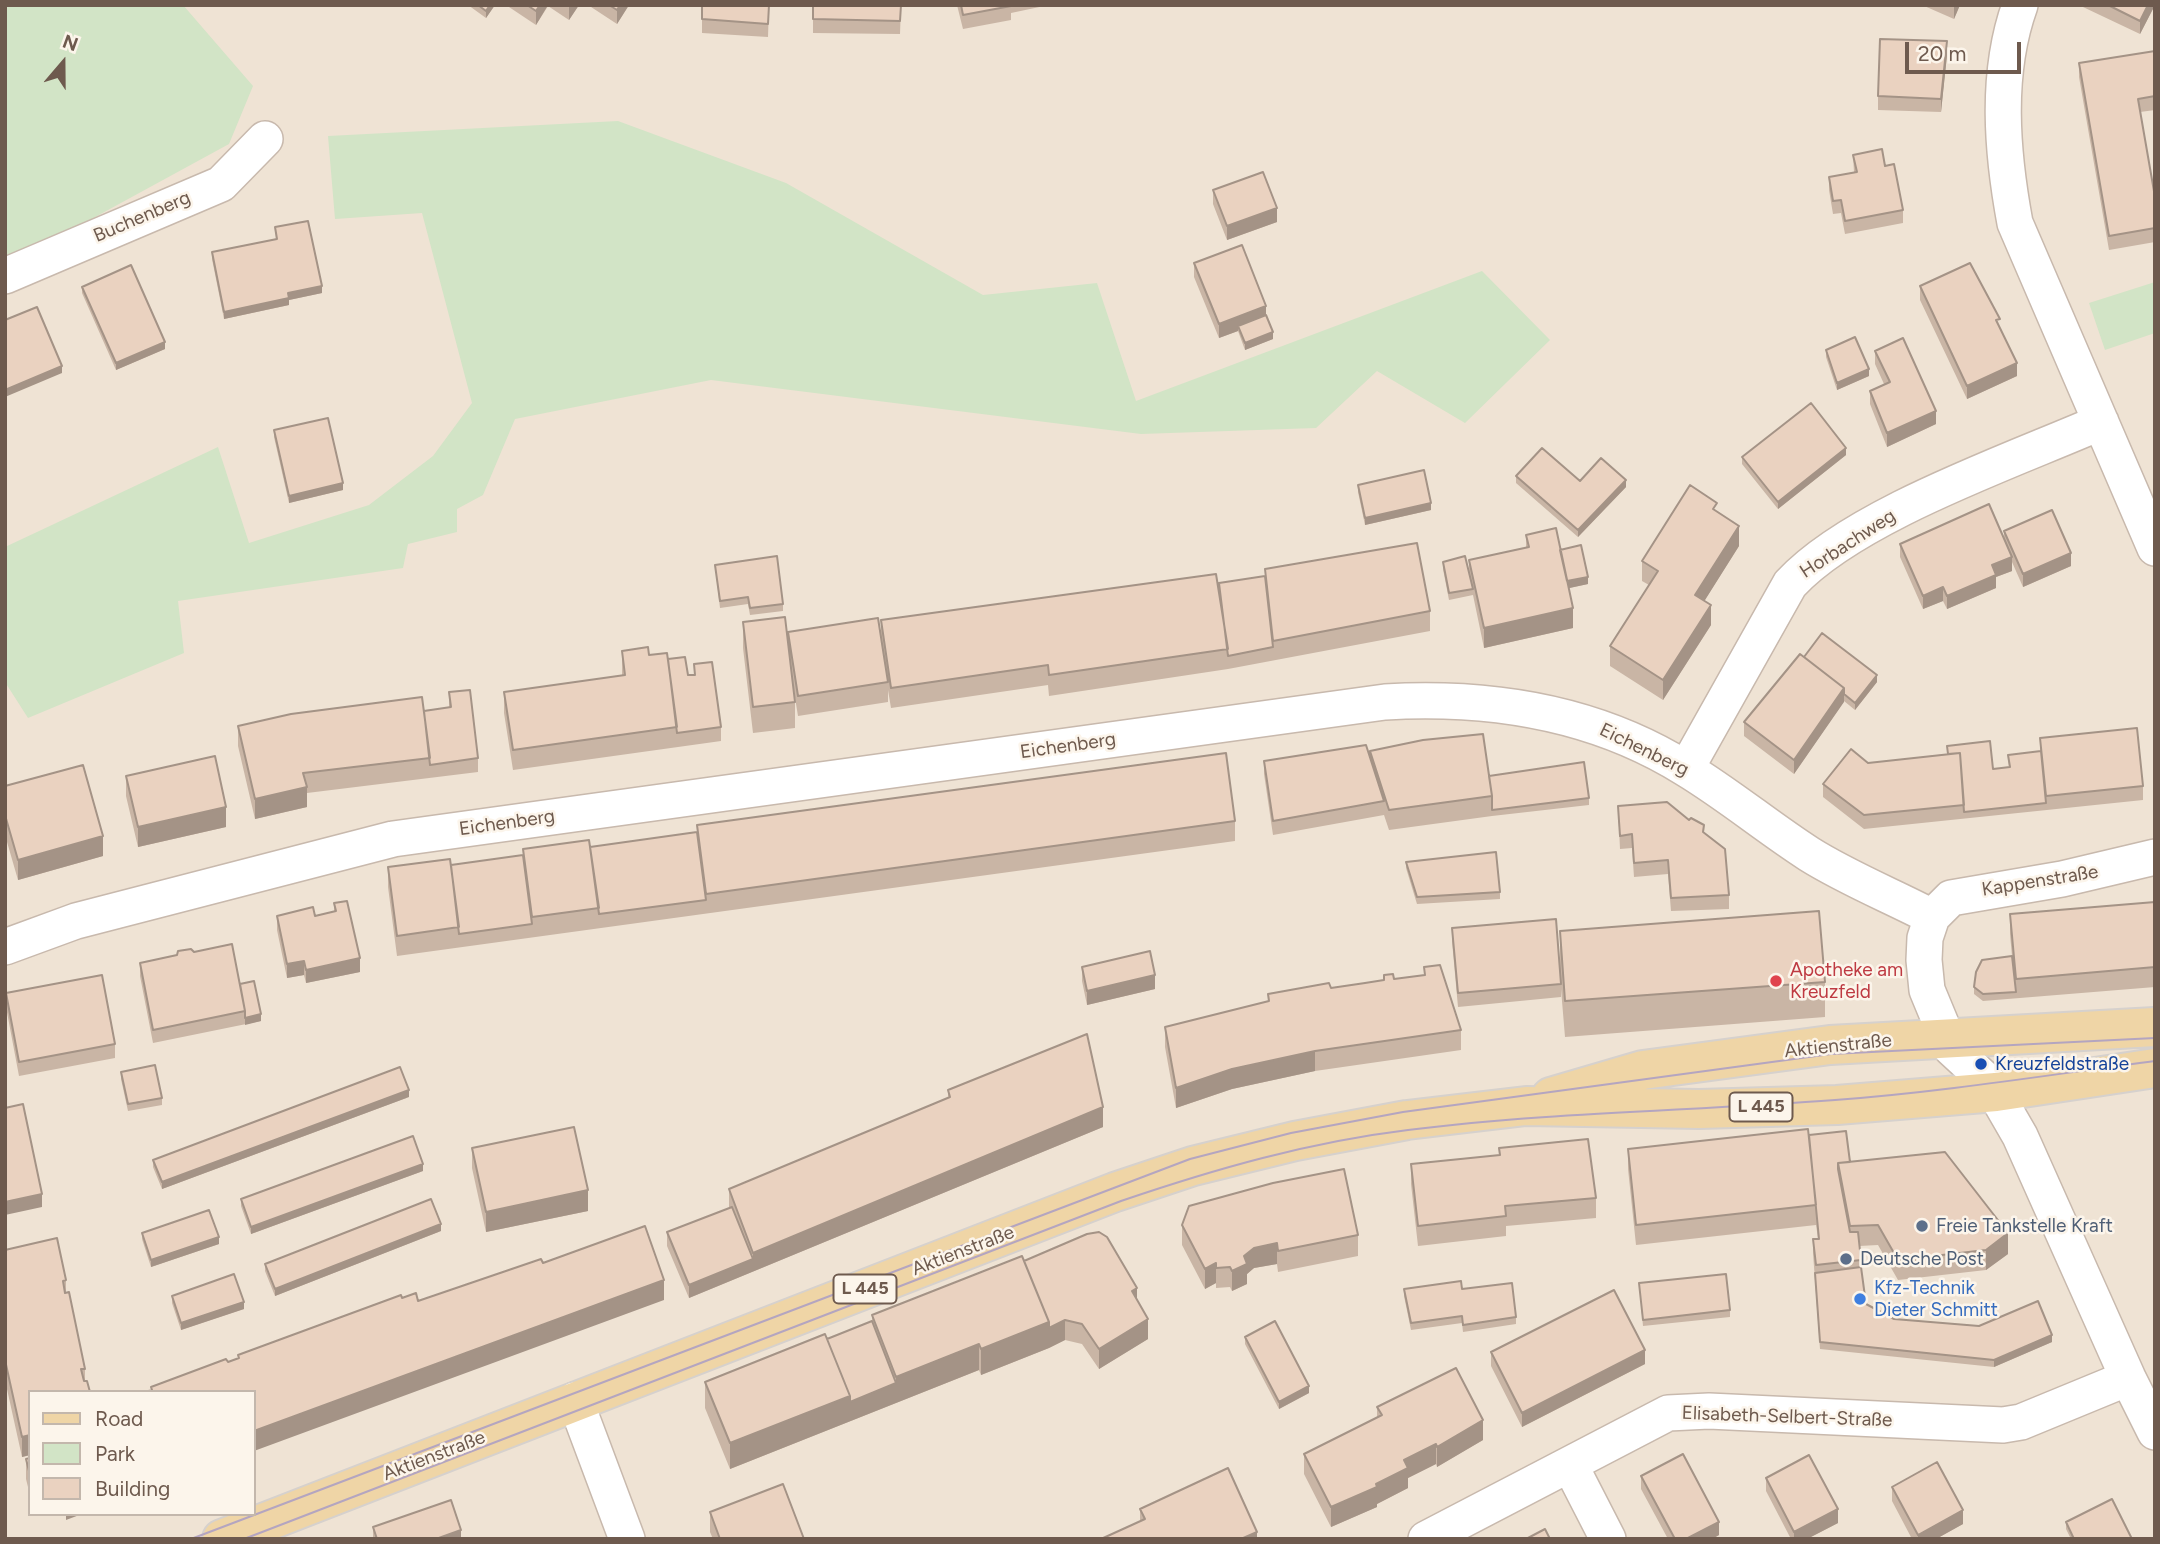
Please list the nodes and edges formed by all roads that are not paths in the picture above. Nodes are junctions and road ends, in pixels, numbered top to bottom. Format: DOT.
graph roads {
  1 [pos="2020,5"];
  2 [pos="265,139"];
  3 [pos="5,276"];
  4 [pos="2101,422"];
  5 [pos="2155,548"];
  6 [pos="1686,769"];
  7 [pos="2155,857"];
  8 [pos="1932,917"];
  9 [pos="5,947"];
  10 [pos="2155,1027"];
  11 [pos="1946,1037"];
  12 [pos="2155,1068"];
  13 [pos="1983,1079"];
  14 [pos="1526,1106"];
  15 [pos="2128,1378"];
  16 [pos="575,1400"];
  17 [pos="2155,1432"];
  18 [pos="1570,1465"];
  19 [pos="222,1539"];
  20 [pos="627,1539"];
  21 [pos="1426,1539"];
  22 [pos="1608,1539"];
  1 -- 4 [label="street"];
  2 -- 3 [label="street, Buchenberg"];
  4 -- 5 [label="street"];
  4 -- 6 [label="street, Horbachweg"];
  6 -- 8 [label="street, Eichenberg"];
  6 -- 9 [label="street, Eichenberg"];
  7 -- 8 [label="street, Kappenstraße"];
  8 -- 11 [label="street"];
  10 -- 11 [label="main road, Aktienstraße / L 445"];
  11 -- 13 [label="street"];
  11 -- 14 [label="main road, Aktienstraße / L 445"];
  12 -- 13 [label="main road, Aktienstraße / L 445"];
  13 -- 14 [label="main road, Aktienstraße / L 445"];
  13 -- 15 [label="street"];
  14 -- 16 [label="main road, Aktienstraße / L 445"];
  15 -- 17 [label="street"];
  15 -- 18 [label="street, Elisabeth-Selbert-Straße"];
  16 -- 19 [label="main road, Aktienstraße / L 445"];
  16 -- 20 [label="street"];
  18 -- 21 [label="street, Elisabeth-Selbert-Straße"];
  18 -- 22 [label="street"];
}
